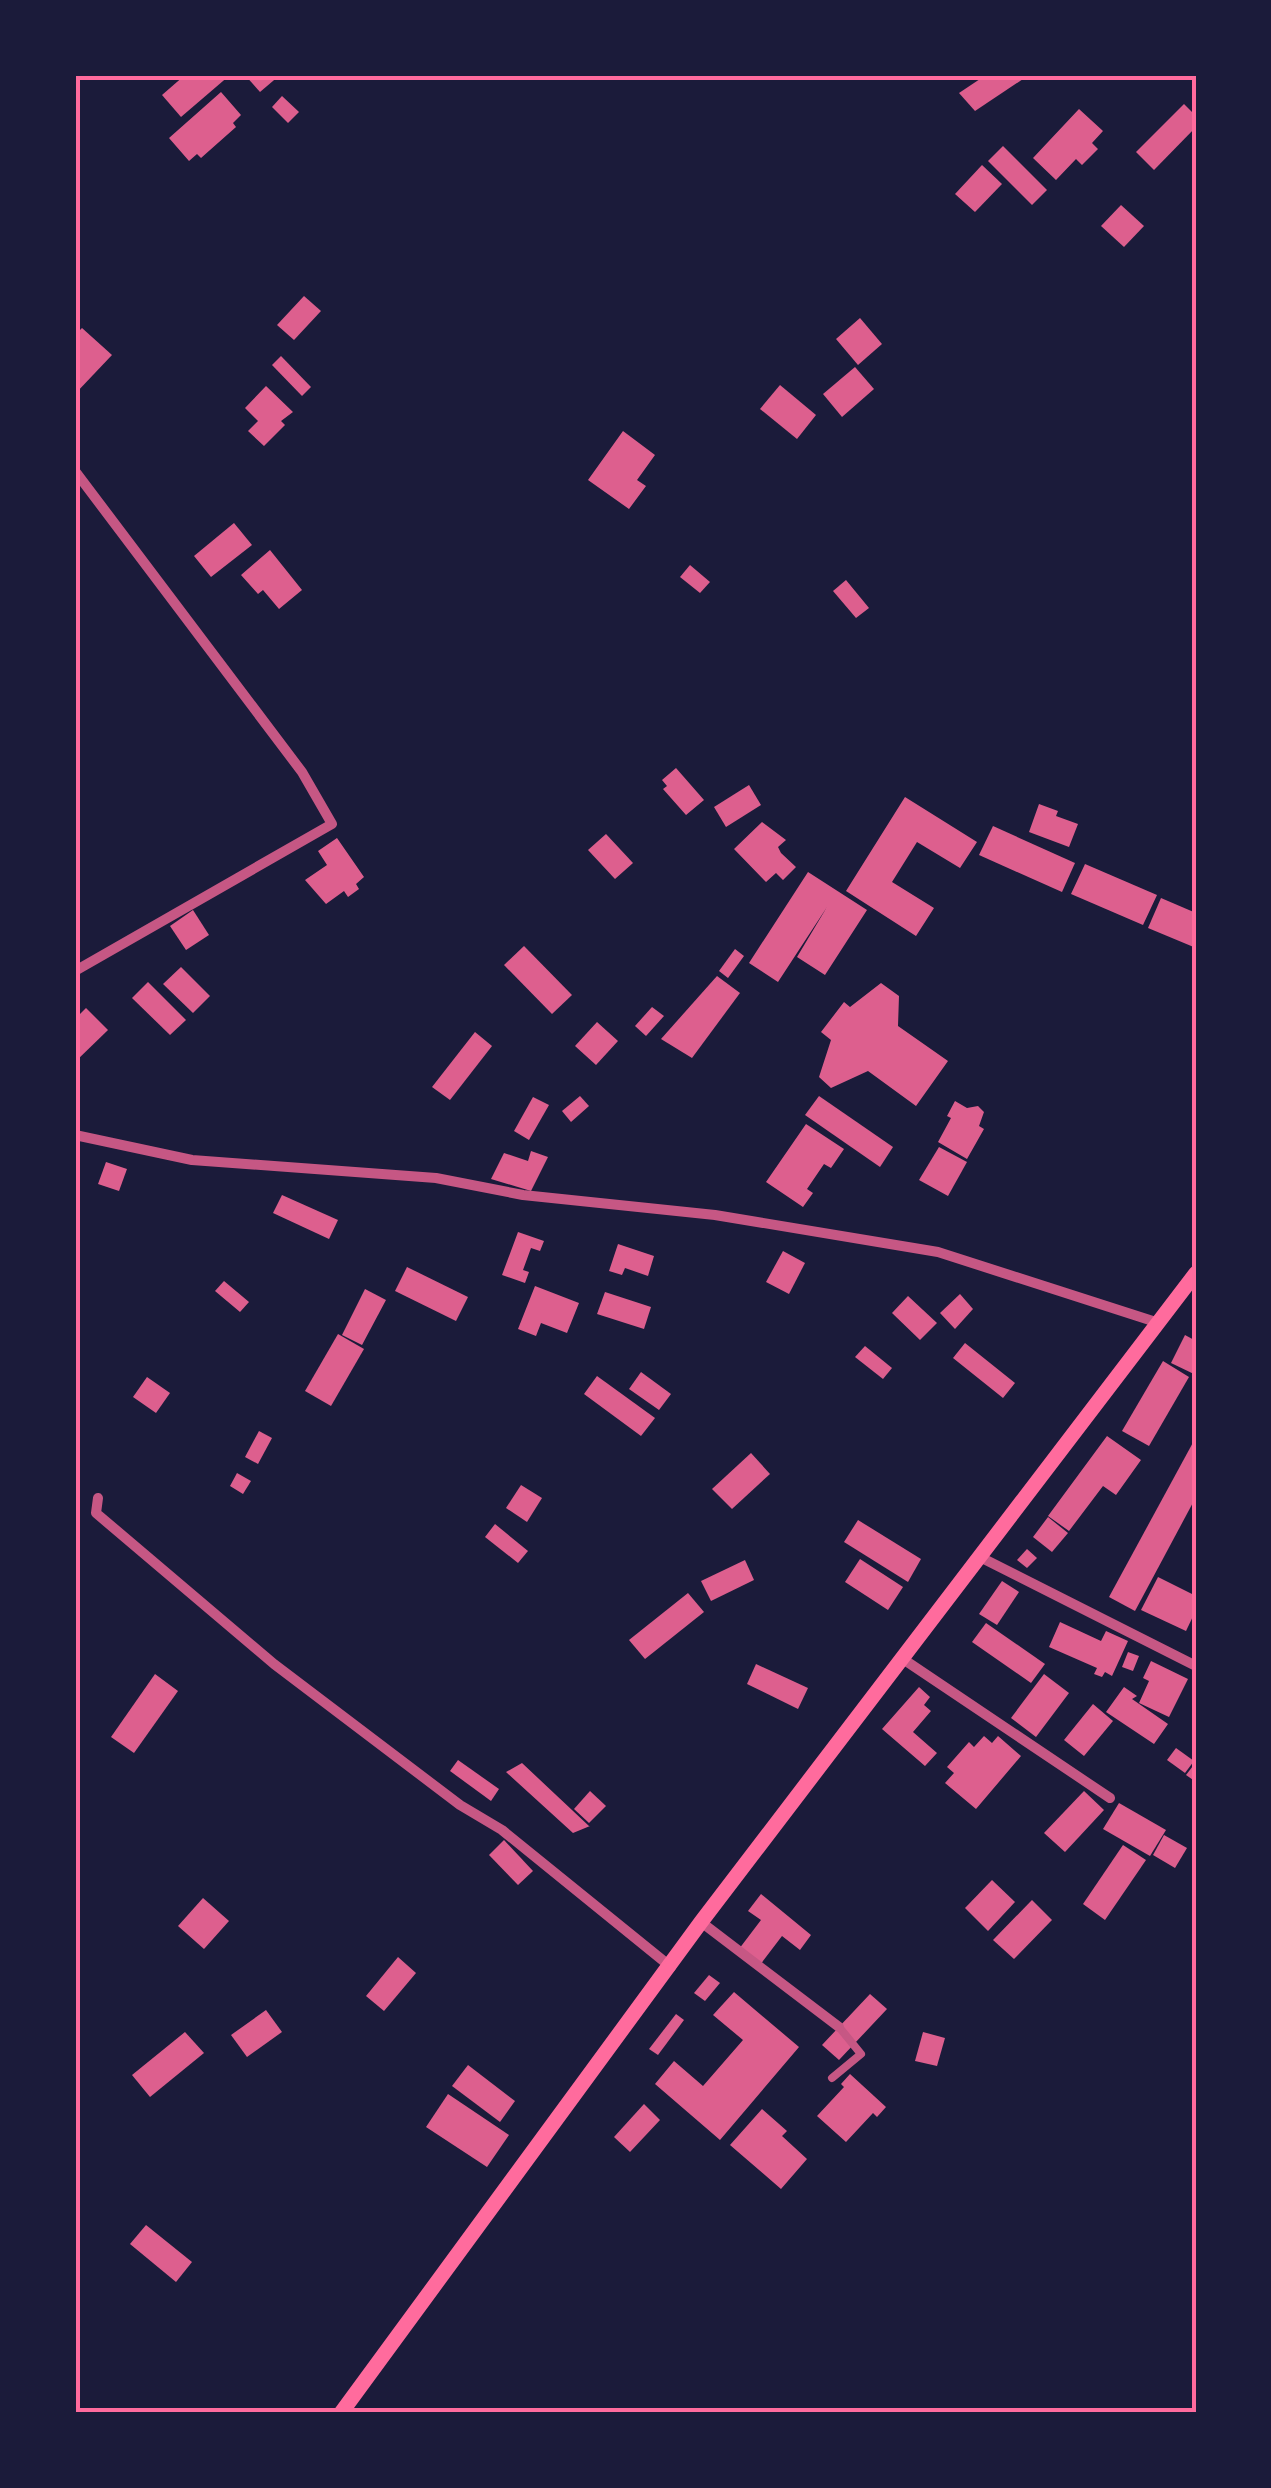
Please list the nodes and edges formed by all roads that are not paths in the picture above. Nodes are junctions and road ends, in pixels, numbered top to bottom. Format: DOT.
graph roads {
  1 [pos="75,471"];
  2 [pos="75,971"];
  3 [pos="75,1135"];
  4 [pos="1196,1273"];
  5 [pos="1159,1323"];
  6 [pos="98,1498"];
  7 [pos="980,1557"];
  8 [pos="903,1659"];
  9 [pos="1196,1666"];
  10 [pos="1110,1798"];
  11 [pos="701,1922"];
  12 [pos="670,1967"];
  13 [pos="839,2028"];
  14 [pos="832,2078"];
  15 [pos="341,2413"];
  1 -- 2 [label="street"];
  3 -- 5 [label="street"];
  4 -- 5 [label="main road"];
  5 -- 7 [label="main road"];
  6 -- 12 [label="street"];
  7 -- 8 [label="main road"];
  7 -- 9 [label="street"];
  8 -- 10 [label="street"];
  8 -- 11 [label="main road"];
  11 -- 12 [label="main road"];
  11 -- 13 [label="street"];
  12 -- 15 [label="main road"];
  13 -- 14 [label="street"];
}
